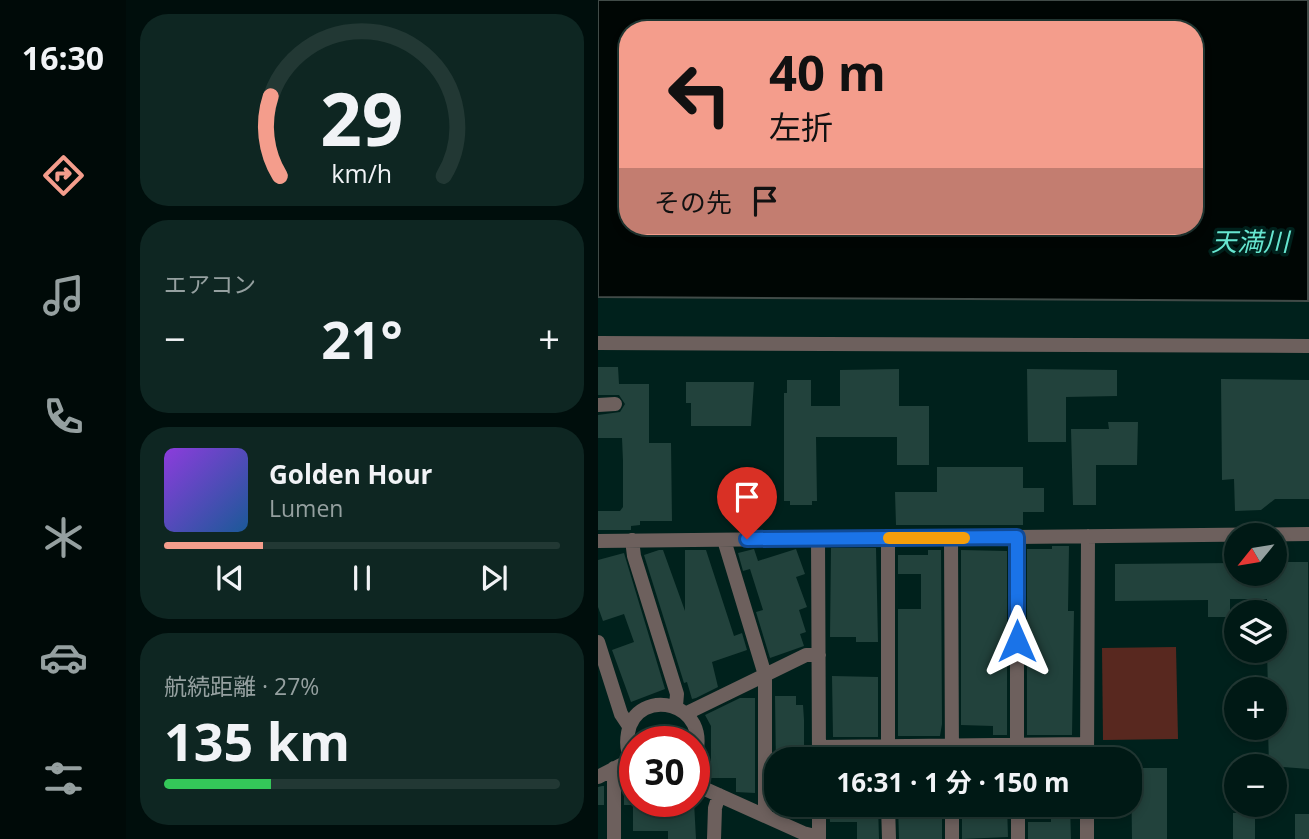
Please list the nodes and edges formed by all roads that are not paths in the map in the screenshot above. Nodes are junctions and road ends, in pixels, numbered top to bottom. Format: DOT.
graph roads {
  1 [pos="598,343"];
  2 [pos="1308,346"];
  3 [pos="615,404"];
  4 [pos="598,405"];
  5 [pos="1308,534"];
  6 [pos="1088,536"];
  7 [pos="1017,537"];
  8 [pos="888,538"];
  9 [pos="951,538"];
  10 [pos="818,539"];
  11 [pos="632,540"];
  12 [pos="724,540"];
  13 [pos="598,541"];
  14 [pos="598,642"];
  15 [pos="818,654"];
  16 [pos="765,675"];
  17 [pos="682,710"];
  18 [pos="629,726"];
  19 [pos="695,726"];
  20 [pos="765,747"];
  21 [pos="819,747"];
  22 [pos="888,747"];
  23 [pos="952,747"];
  24 [pos="1017,747"];
  25 [pos="1087,747"];
  26 [pos="619,766"];
  27 [pos="614,768"];
  28 [pos="598,777"];
  29 [pos="710,791"];
  30 [pos="719,795"];
  31 [pos="764,816"];
  32 [pos="767,817"];
  33 [pos="819,817"];
  34 [pos="888,817"];
  35 [pos="952,817"];
  36 [pos="1018,817"];
  37 [pos="1087,817"];
  38 [pos="819,838"];
  39 [pos="614,839"];
  40 [pos="714,839"];
  41 [pos="888,839"];
  42 [pos="952,839"];
  43 [pos="1018,839"];
  44 [pos="1087,839"];
  1 -- 2 [label="street"];
  3 -- 4 [label="street"];
  5 -- 6 [label="street"];
  6 -- 7 [label="street"];
  6 -- 25 [label="street"];
  7 -- 9 [label="street"];
  7 -- 24 [label="street"];
  8 -- 9 [label="street"];
  8 -- 10 [label="street"];
  8 -- 22 [label="street"];
  9 -- 23 [label="street"];
  10 -- 12 [label="street"];
  10 -- 15 [label="street"];
  11 -- 12 [label="street"];
  11 -- 13 [label="street"];
  11 -- 17 [label="street"];
  12 -- 16 [label="street"];
  14 -- 18 [label="street"];
  15 -- 16 [label="street"];
  15 -- 21 [label="street"];
  16 -- 17 [label="street"];
  16 -- 20 [label="street"];
  17 -- 18 [label="street"];
  17 -- 19 [label="street"];
  26 -- 27 [label="street"];
  27 -- 28 [label="street"];
  27 -- 39 [label="street"];
  29 -- 30 [label="street"];
  30 -- 31 [label="street"];
  30 -- 40 [label="street"];
  32 -- 38 [label="street"];
  33 -- 38 [label="street"];
  34 -- 41 [label="street"];
  35 -- 42 [label="street"];
  36 -- 43 [label="street"];
  37 -- 44 [label="street"];
}
